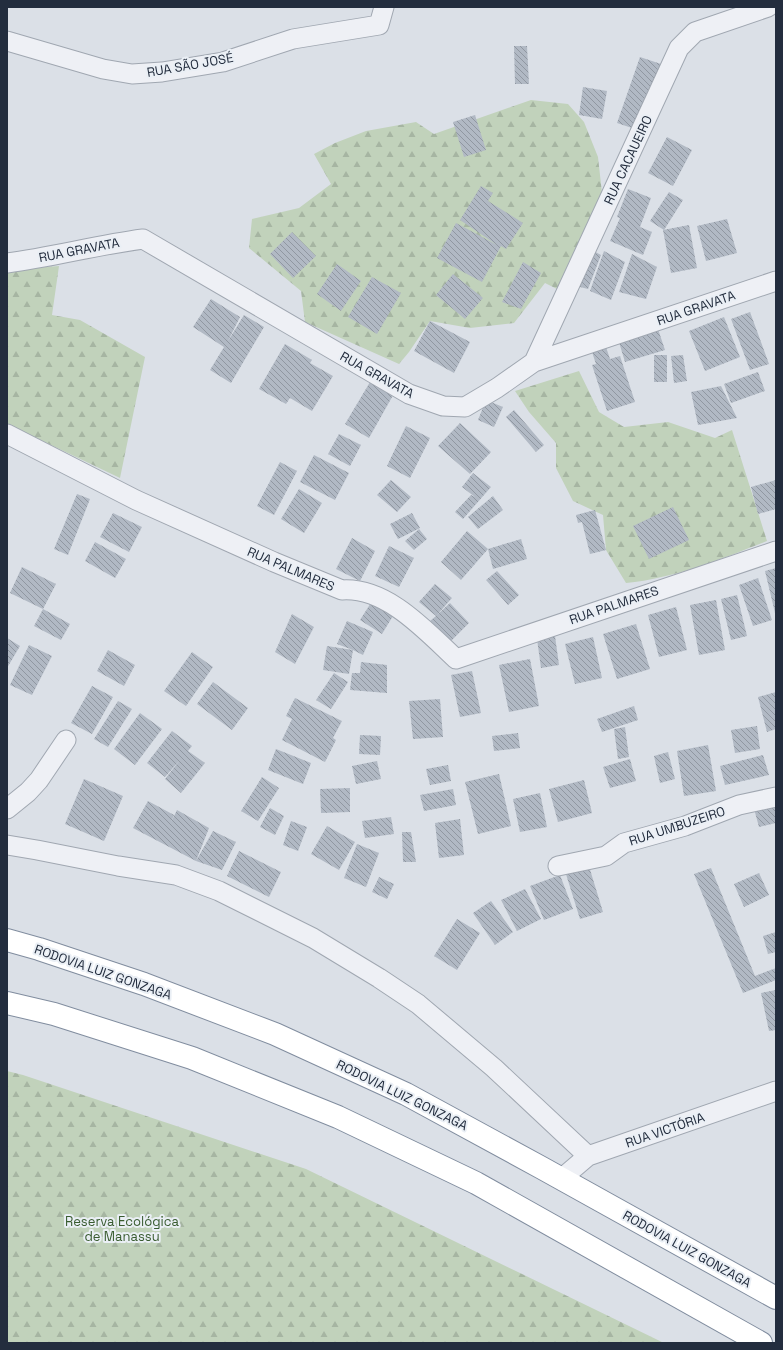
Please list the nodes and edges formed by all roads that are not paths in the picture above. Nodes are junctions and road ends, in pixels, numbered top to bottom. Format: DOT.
graph roads {
  1 [pos="384,7"];
  2 [pos="768,7"];
  3 [pos="7,40"];
  4 [pos="7,263"];
  5 [pos="776,281"];
  6 [pos="534,362"];
  7 [pos="7,434"];
  8 [pos="776,551"];
  9 [pos="66,740"];
  10 [pos="776,797"];
  11 [pos="7,809"];
  12 [pos="7,845"];
  13 [pos="558,866"];
  14 [pos="7,940"];
  15 [pos="7,1003"];
  16 [pos="776,1091"];
  17 [pos="588,1156"];
  18 [pos="561,1178"];
  19 [pos="776,1298"];
  20 [pos="761,1343"];
  1 -- 3 [label="street, RUA SÃO JOSÉ"];
  2 -- 6 [label="street, RUA CACAUEIRO"];
  4 -- 6 [label="street, RUA GRAVATA"];
  5 -- 6 [label="street, RUA GRAVATA"];
  7 -- 8 [label="street, RUA PALMARES"];
  9 -- 11 [label="street"];
  10 -- 13 [label="street, RUA UMBUZEIRO"];
  12 -- 17 [label="street"];
  14 -- 18 [label="highway, RODOVIA LUIZ GONZAGA"];
  15 -- 20 [label="highway"];
  16 -- 17 [label="street, RUA VICTÓRIA"];
  17 -- 18 [label="street, RUA VICTÓRIA"];
  18 -- 19 [label="highway, RODOVIA LUIZ GONZAGA"];
}
